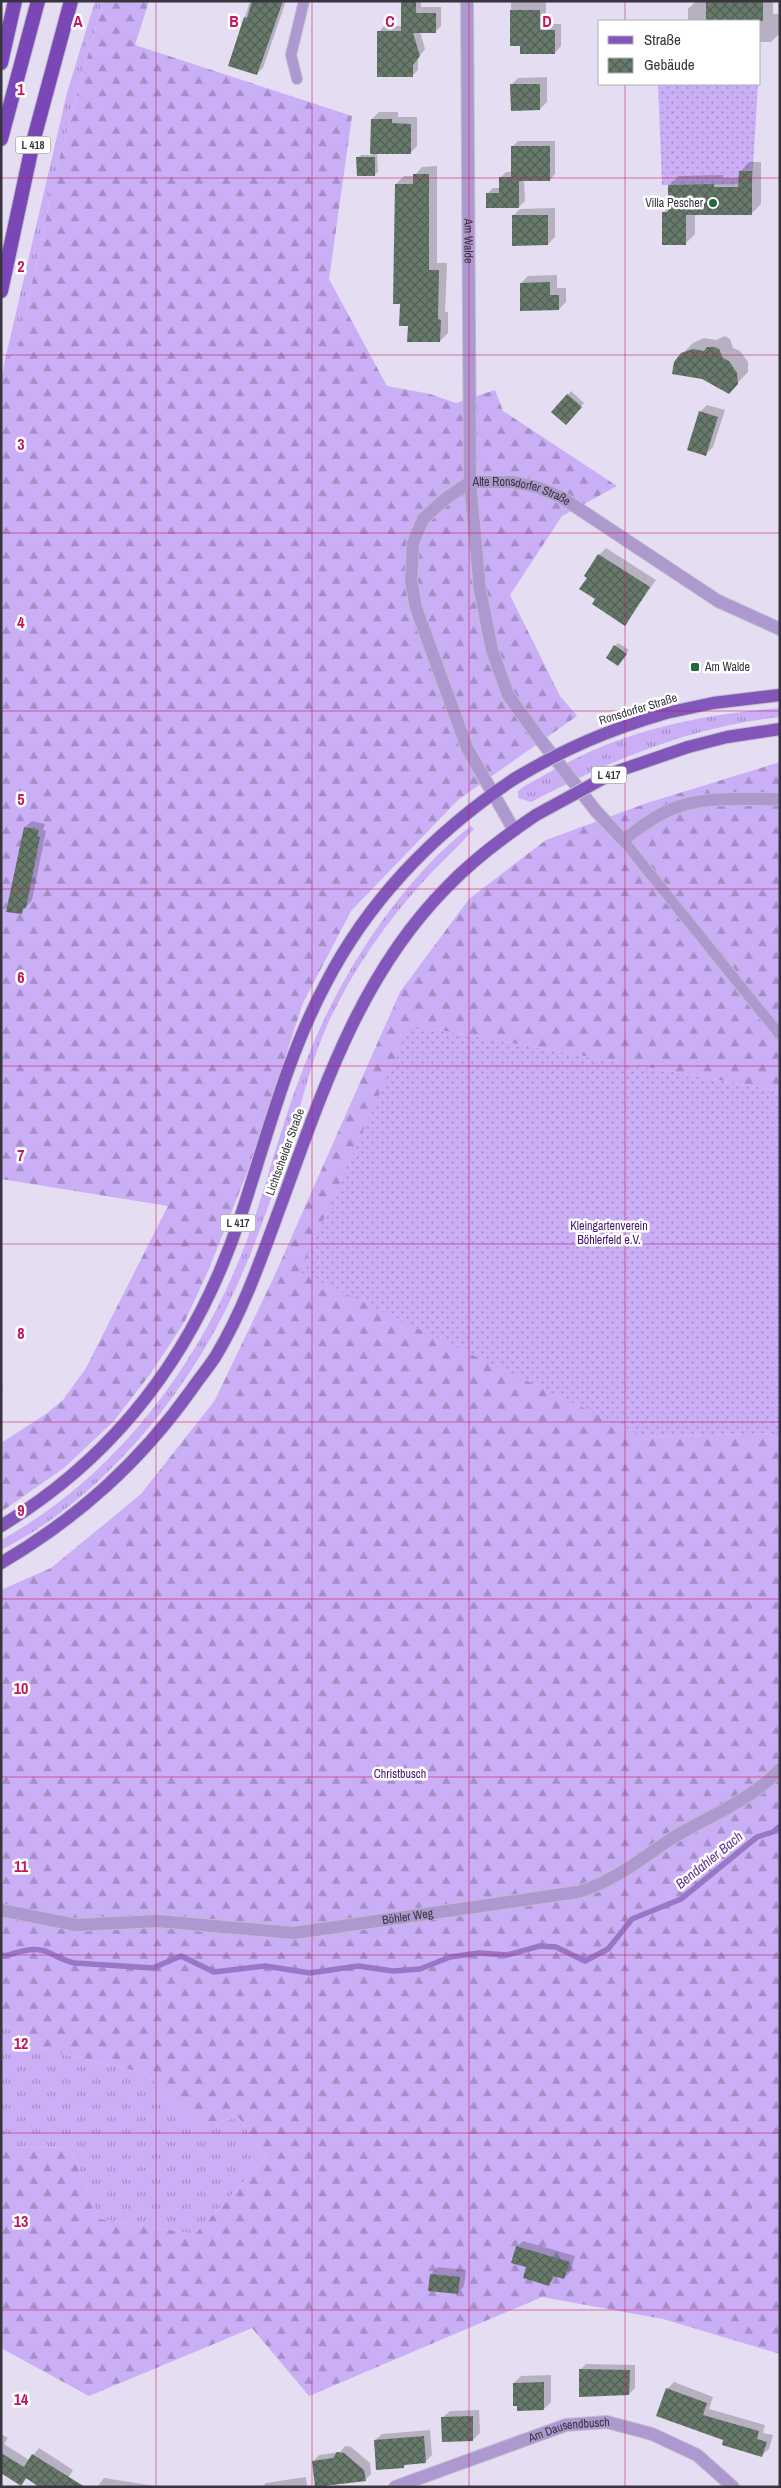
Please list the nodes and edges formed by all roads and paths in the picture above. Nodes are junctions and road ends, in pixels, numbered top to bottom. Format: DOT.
graph roads {
  1 [pos="15,1"];
  2 [pos="38,1"];
  3 [pos="71,1"];
  4 [pos="304,1"];
  5 [pos="467,1"];
  6 [pos="1,62"];
  7 [pos="297,79"];
  8 [pos="1,139"];
  9 [pos="1,291"];
  10 [pos="470,482"];
  11 [pos="780,629"];
  12 [pos="780,695"];
  13 [pos="780,729"];
  14 [pos="514,779"];
  15 [pos="493,793"];
  16 [pos="780,799"];
  17 [pos="514,830"];
  18 [pos="623,840"];
  19 [pos="780,1035"];
  20 [pos="1,1526"];
  21 [pos="1,1562"];
  22 [pos="780,1769"];
  23 [pos="1,1910"];
  24 [pos="395,2487"];
  25 [pos="733,2487"];
  1 -- 6 [label="highway"];
  2 -- 8 [label="highway, L 418"];
  3 -- 9 [label="highway, L 418"];
  4 -- 7 [label="lane"];
  5 -- 10 [label="street, Am Walde"];
  10 -- 11 [label="street, Alte Ronsdorfer Straße"];
  10 -- 15 [label="street, Alte Ronsdorfer Straße"];
  10 -- 18 [label="street, Am Walde"];
  12 -- 14 [label="main road, Ronsdorfer Straße / L 417, bridge"];
  13 -- 17 [label="main road, Lichtscheider Straße / L 417, bridge"];
  14 -- 15 [label="main road, Lichtscheider Straße / L 417"];
  15 -- 17 [label="street, Alte Ronsdorfer Straße"];
  15 -- 20 [label="main road, Lichtscheider Straße / L 417"];
  16 -- 18 [label="street"];
  17 -- 21 [label="main road, Lichtscheider Straße / L 417"];
  18 -- 19 [label="lane"];
  22 -- 23 [label="street, Böhler Weg"];
  24 -- 25 [label="street, Am Dausendbusch"];
}
